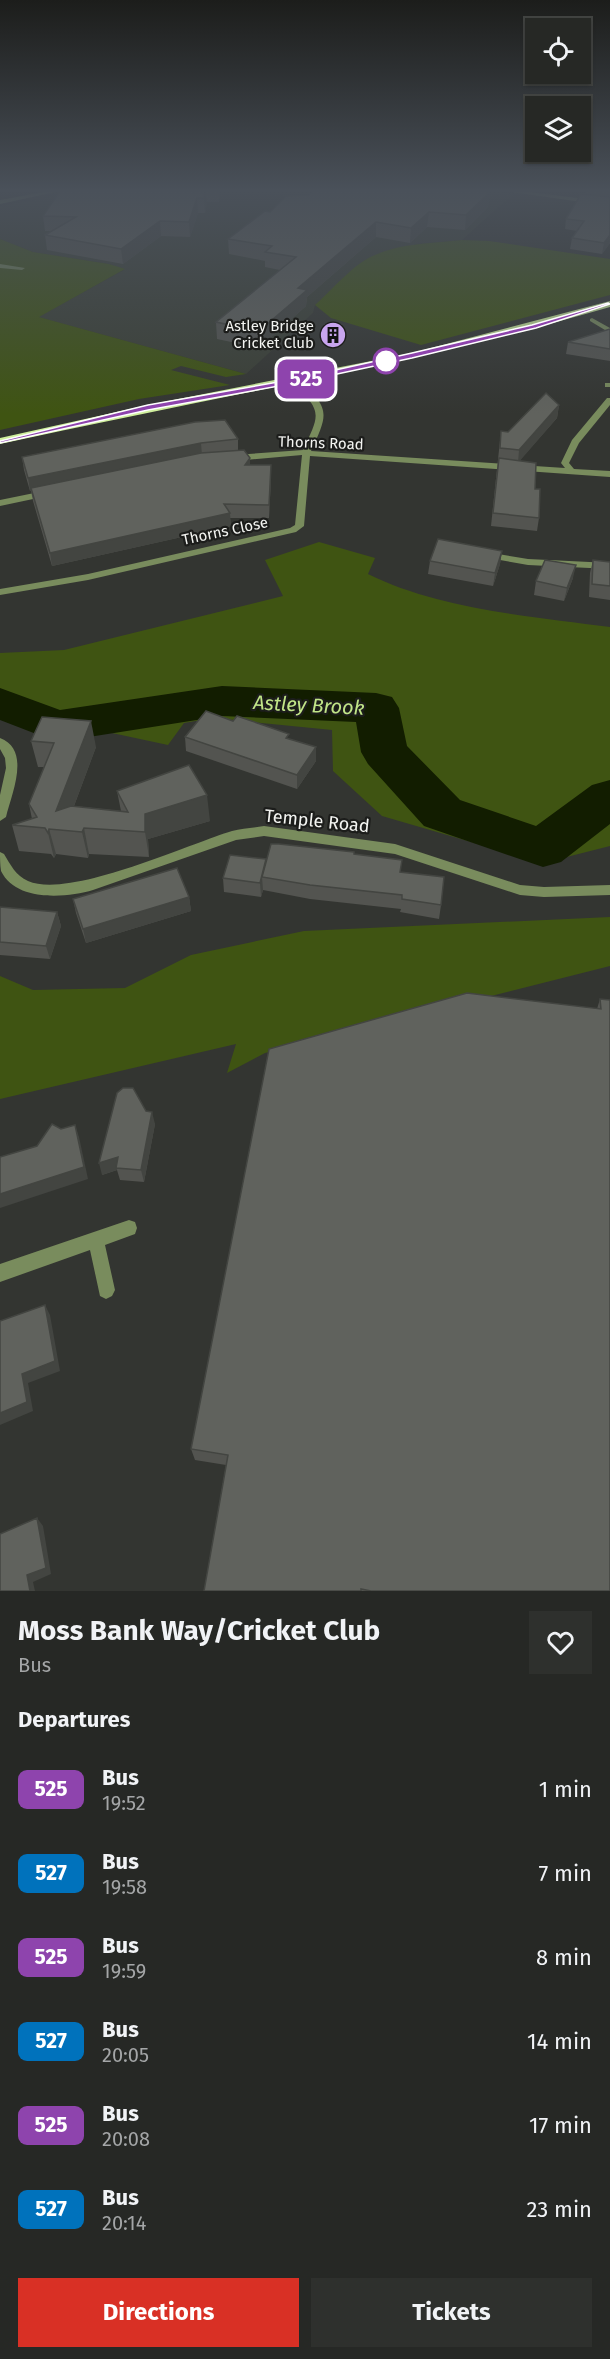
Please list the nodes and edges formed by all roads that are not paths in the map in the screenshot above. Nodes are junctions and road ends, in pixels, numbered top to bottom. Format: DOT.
graph roads {
  1 [pos="0,266"];
  2 [pos="22,268"];
  3 [pos="610,304"];
  4 [pos="610,315"];
  5 [pos="592,321"];
  6 [pos="610,331"];
  7 [pos="295,381"];
  8 [pos="306,390"];
  9 [pos="610,400"];
  10 [pos="0,441"];
  11 [pos="0,452"];
  12 [pos="306,453"];
  13 [pos="225,459"];
  14 [pos="571,471"];
  15 [pos="610,474"];
  16 [pos="56,491"];
  17 [pos="0,503"];
  18 [pos="471,553"];
  19 [pos="610,566"];
  20 [pos="0,592"];
  21 [pos="0,742"];
  22 [pos="0,817"];
  23 [pos="0,857"];
  24 [pos="610,890"];
  25 [pos="129,1228"];
  26 [pos="96,1240"];
  27 [pos="0,1273"];
  28 [pos="106,1290"];
  1 -- 2 [label="street"];
  3 -- 7 [label="highway"];
  4 -- 5 [label="highway"];
  5 -- 6 [label="street"];
  5 -- 8 [label="highway"];
  7 -- 8 [label="street, Thorns Close"];
  7 -- 10 [label="highway"];
  8 -- 11 [label="highway"];
  8 -- 12 [label="street, Thorns Close"];
  9 -- 14 [label="street"];
  12 -- 13 [label="street, Thorns Road"];
  12 -- 14 [label="street, Thorns Road"];
  12 -- 20 [label="street, Thorns Close"];
  14 -- 15 [label="street, Thorns Road"];
  16 -- 17 [label="street"];
  18 -- 19 [label="street"];
  21 -- 22 [label="street"];
  23 -- 24 [label="street, Temple Road"];
  25 -- 26 [label="street"];
  26 -- 27 [label="street"];
  26 -- 28 [label="street"];
}
